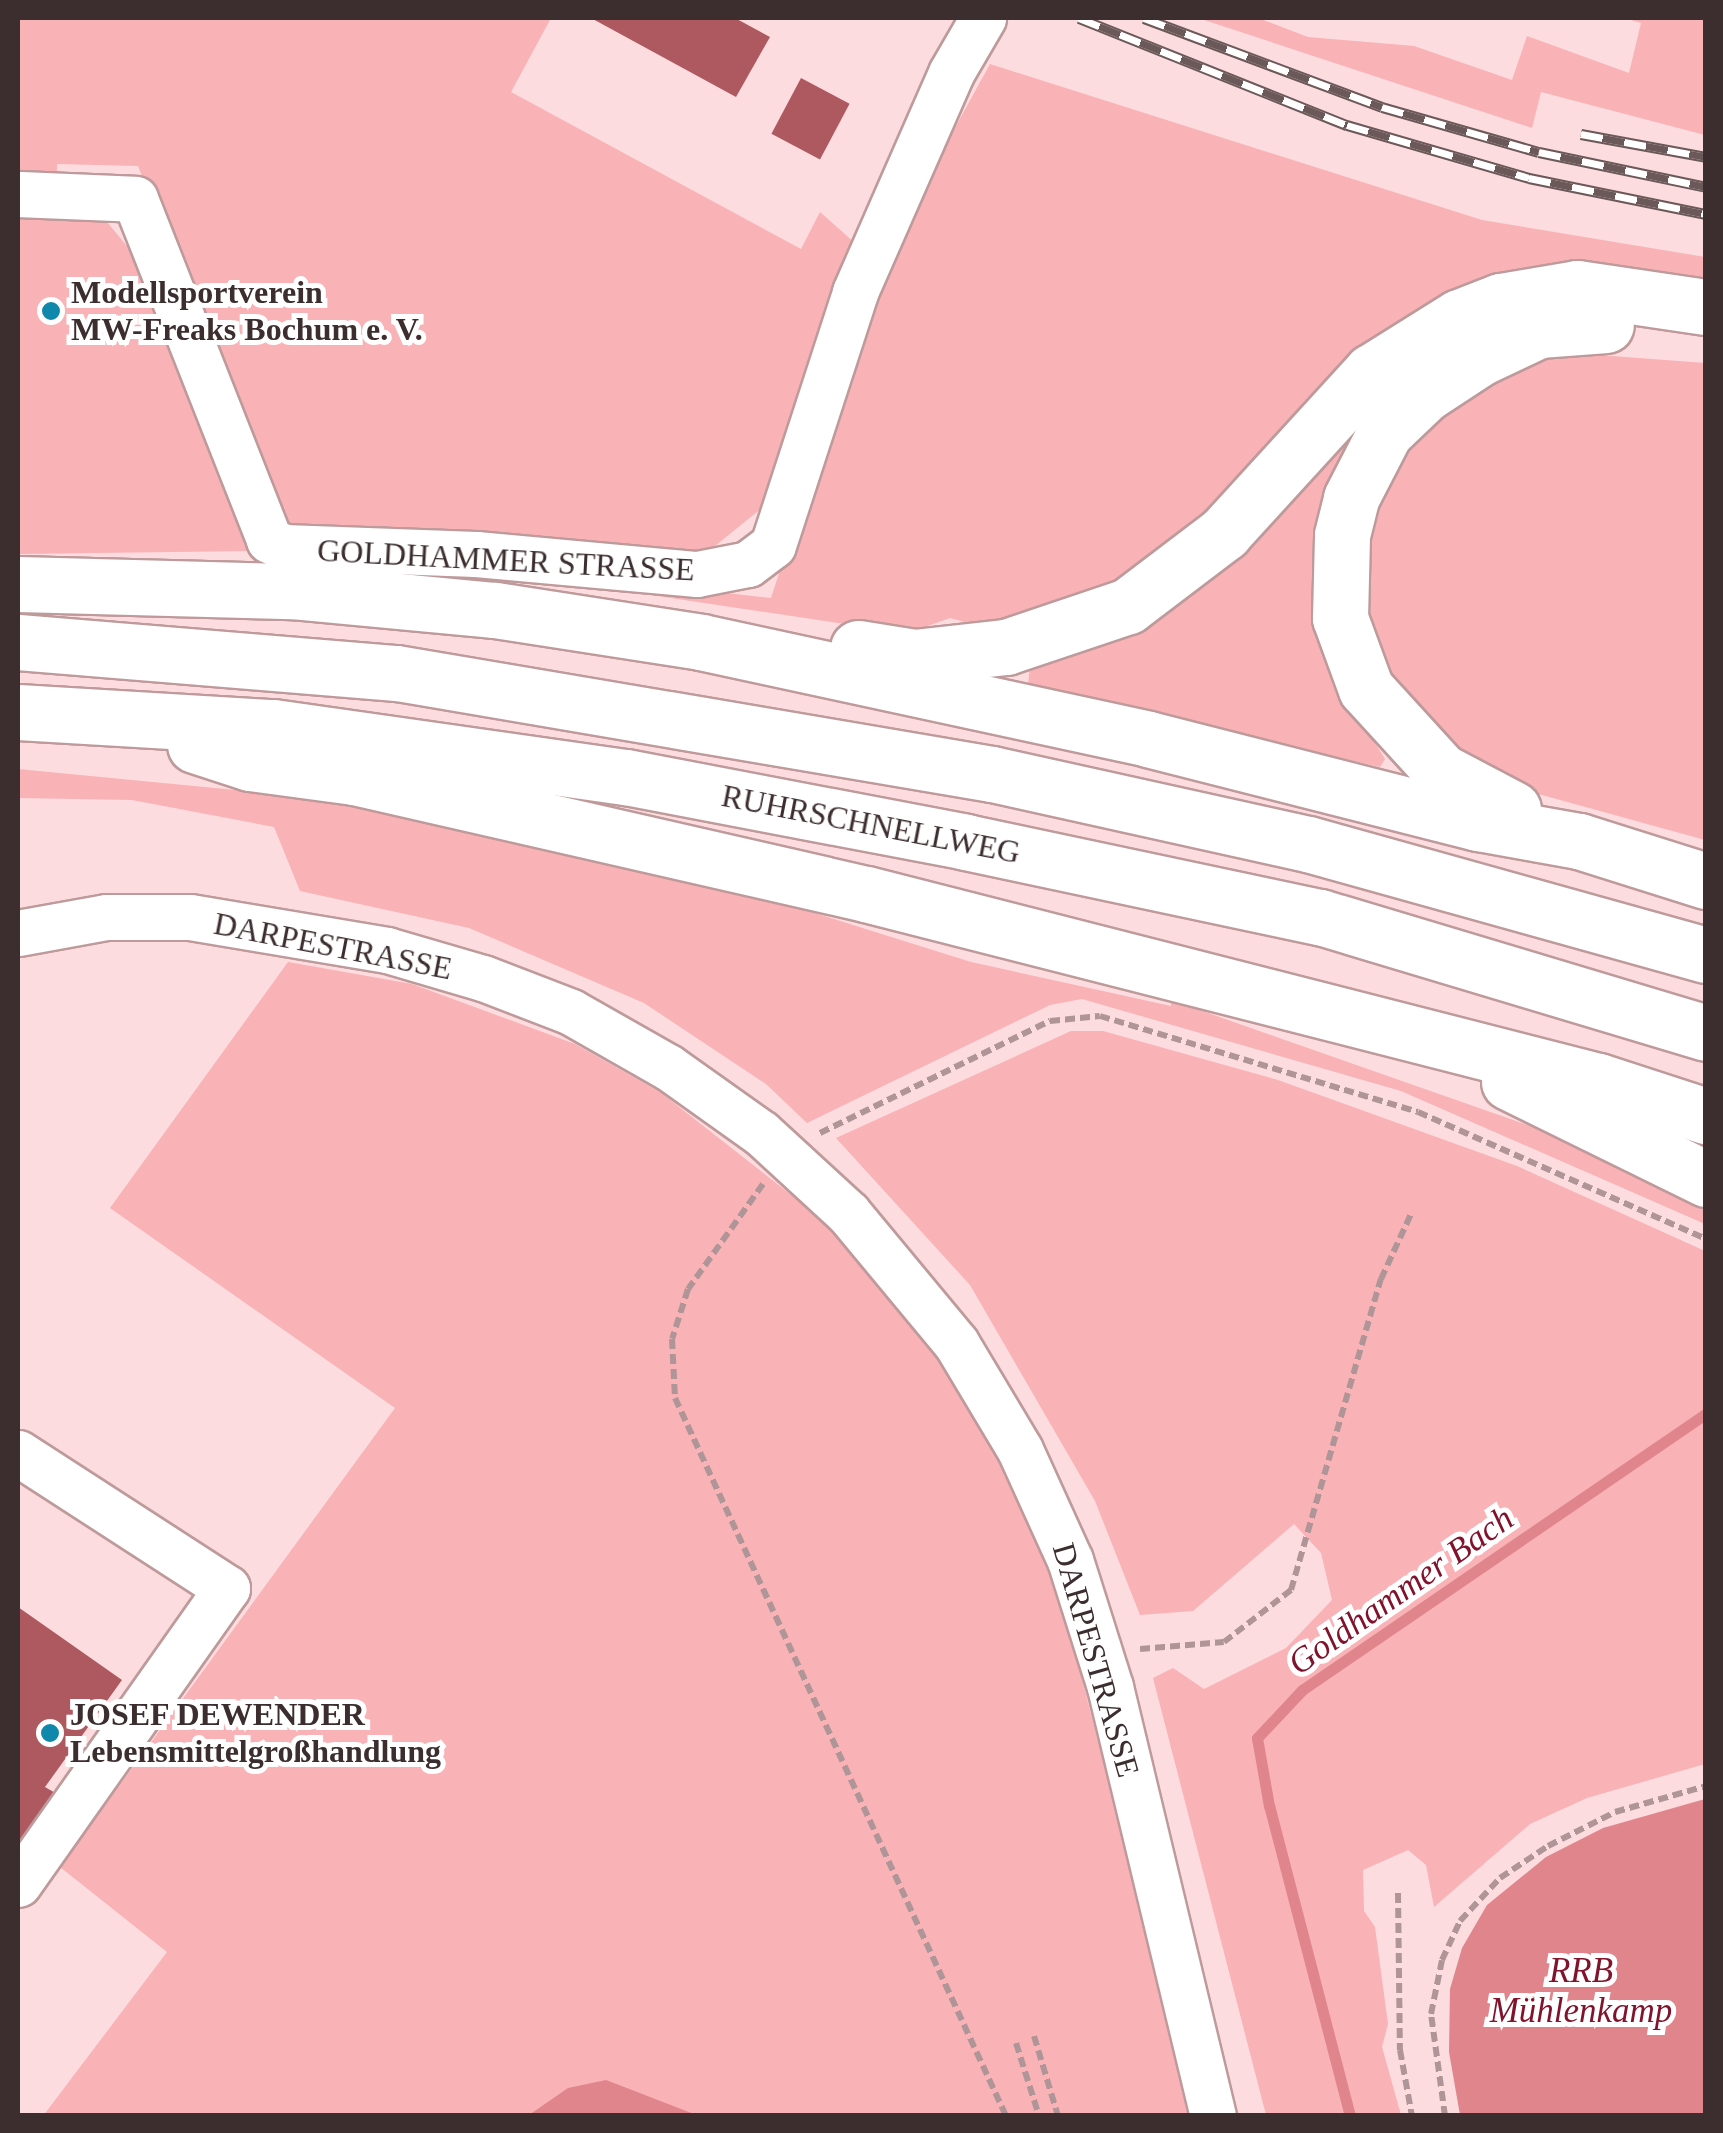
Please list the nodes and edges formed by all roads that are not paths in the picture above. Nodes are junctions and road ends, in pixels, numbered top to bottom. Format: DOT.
graph roads {
  1 [pos="983,18"];
  2 [pos="18,194"];
  3 [pos="1706,308"];
  4 [pos="1706,343"];
  5 [pos="18,584"];
  6 [pos="18,642"];
  7 [pos="701,642"];
  8 [pos="18,712"];
  9 [pos="115,720"];
  10 [pos="1579,841"];
  11 [pos="1706,880"];
  12 [pos="18,933"];
  13 [pos="1706,956"];
  14 [pos="1706,1033"];
  15 [pos="1412,1034"];
  16 [pos="1706,1116"];
  17 [pos="1706,1179"];
  18 [pos="18,1453"];
  19 [pos="18,1884"];
  20 [pos="1213,2116"];
  1 -- 2 [label="street, GOLDHAMMER STRASSE"];
  3 -- 7 [label="highway"];
  4 -- 10 [label="highway"];
  5 -- 7 [label="highway"];
  6 -- 13 [label="highway"];
  7 -- 10 [label="highway"];
  8 -- 9 [label="highway, RUHRSCHNELLWEG"];
  9 -- 14 [label="highway, RUHRSCHNELLWEG"];
  9 -- 15 [label="highway"];
  10 -- 11 [label="highway"];
  12 -- 20 [label="street, DARPESTRASSE"];
  15 -- 16 [label="highway"];
  15 -- 17 [label="highway"];
  18 -- 19 [label="street"];
}
